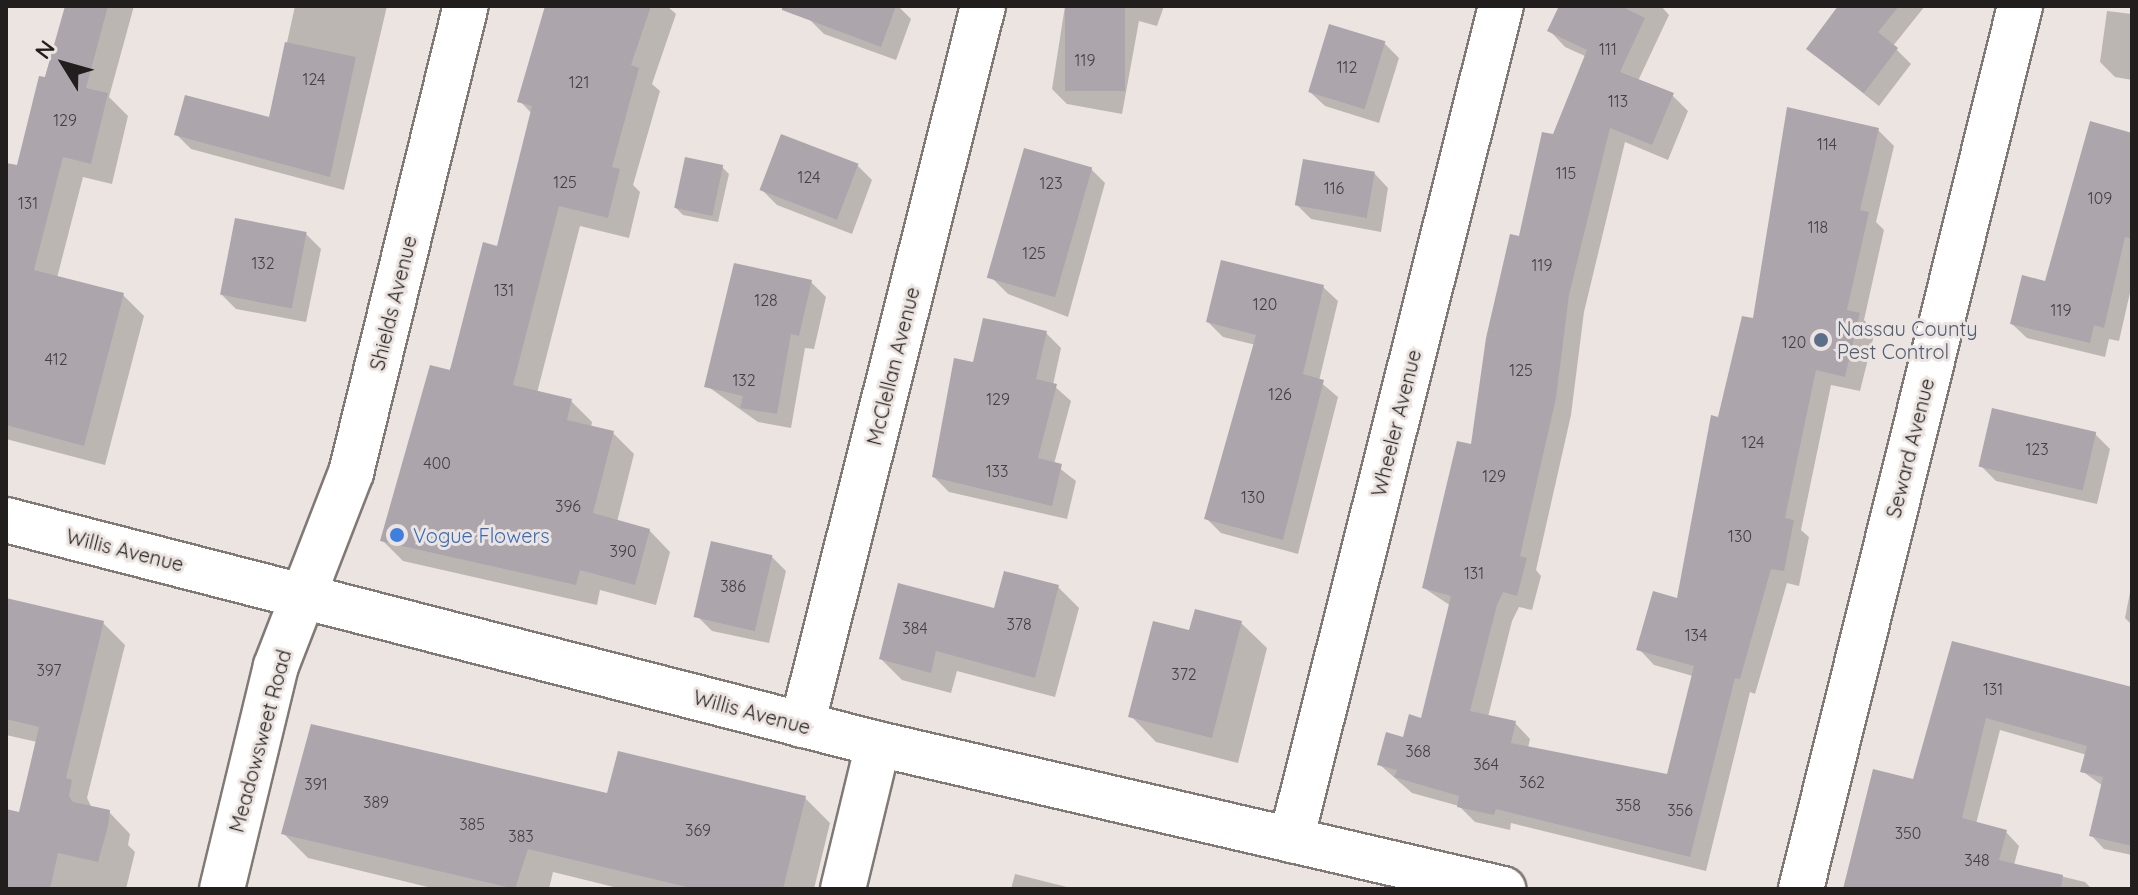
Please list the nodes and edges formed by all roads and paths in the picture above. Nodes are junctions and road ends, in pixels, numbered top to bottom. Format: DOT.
graph roads {
  1 [pos="466,6"];
  2 [pos="983,6"];
  3 [pos="1501,6"];
  4 [pos="2020,6"];
  5 [pos="6,520"];
  6 [pos="307,596"];
  7 [pos="802,725"];
  8 [pos="878,744"];
  9 [pos="1291,840"];
  10 [pos="1481,887"];
  11 [pos="222,889"];
  12 [pos="843,889"];
  13 [pos="1801,889"];
  1 -- 6 [label="street, Shields Avenue"];
  2 -- 7 [label="street, McClellan Avenue"];
  3 -- 9 [label="street, Wheeler Avenue"];
  4 -- 13 [label="street, Seward Avenue"];
  5 -- 6 [label="street, Willis Avenue"];
  6 -- 7 [label="street, Willis Avenue"];
  6 -- 11 [label="street, Meadowsweet Road"];
  7 -- 8 [label="street, Willis Avenue"];
  8 -- 9 [label="street, Willis Avenue"];
  8 -- 12 [label="street"];
  9 -- 10 [label="street, Willis Avenue"];
}
